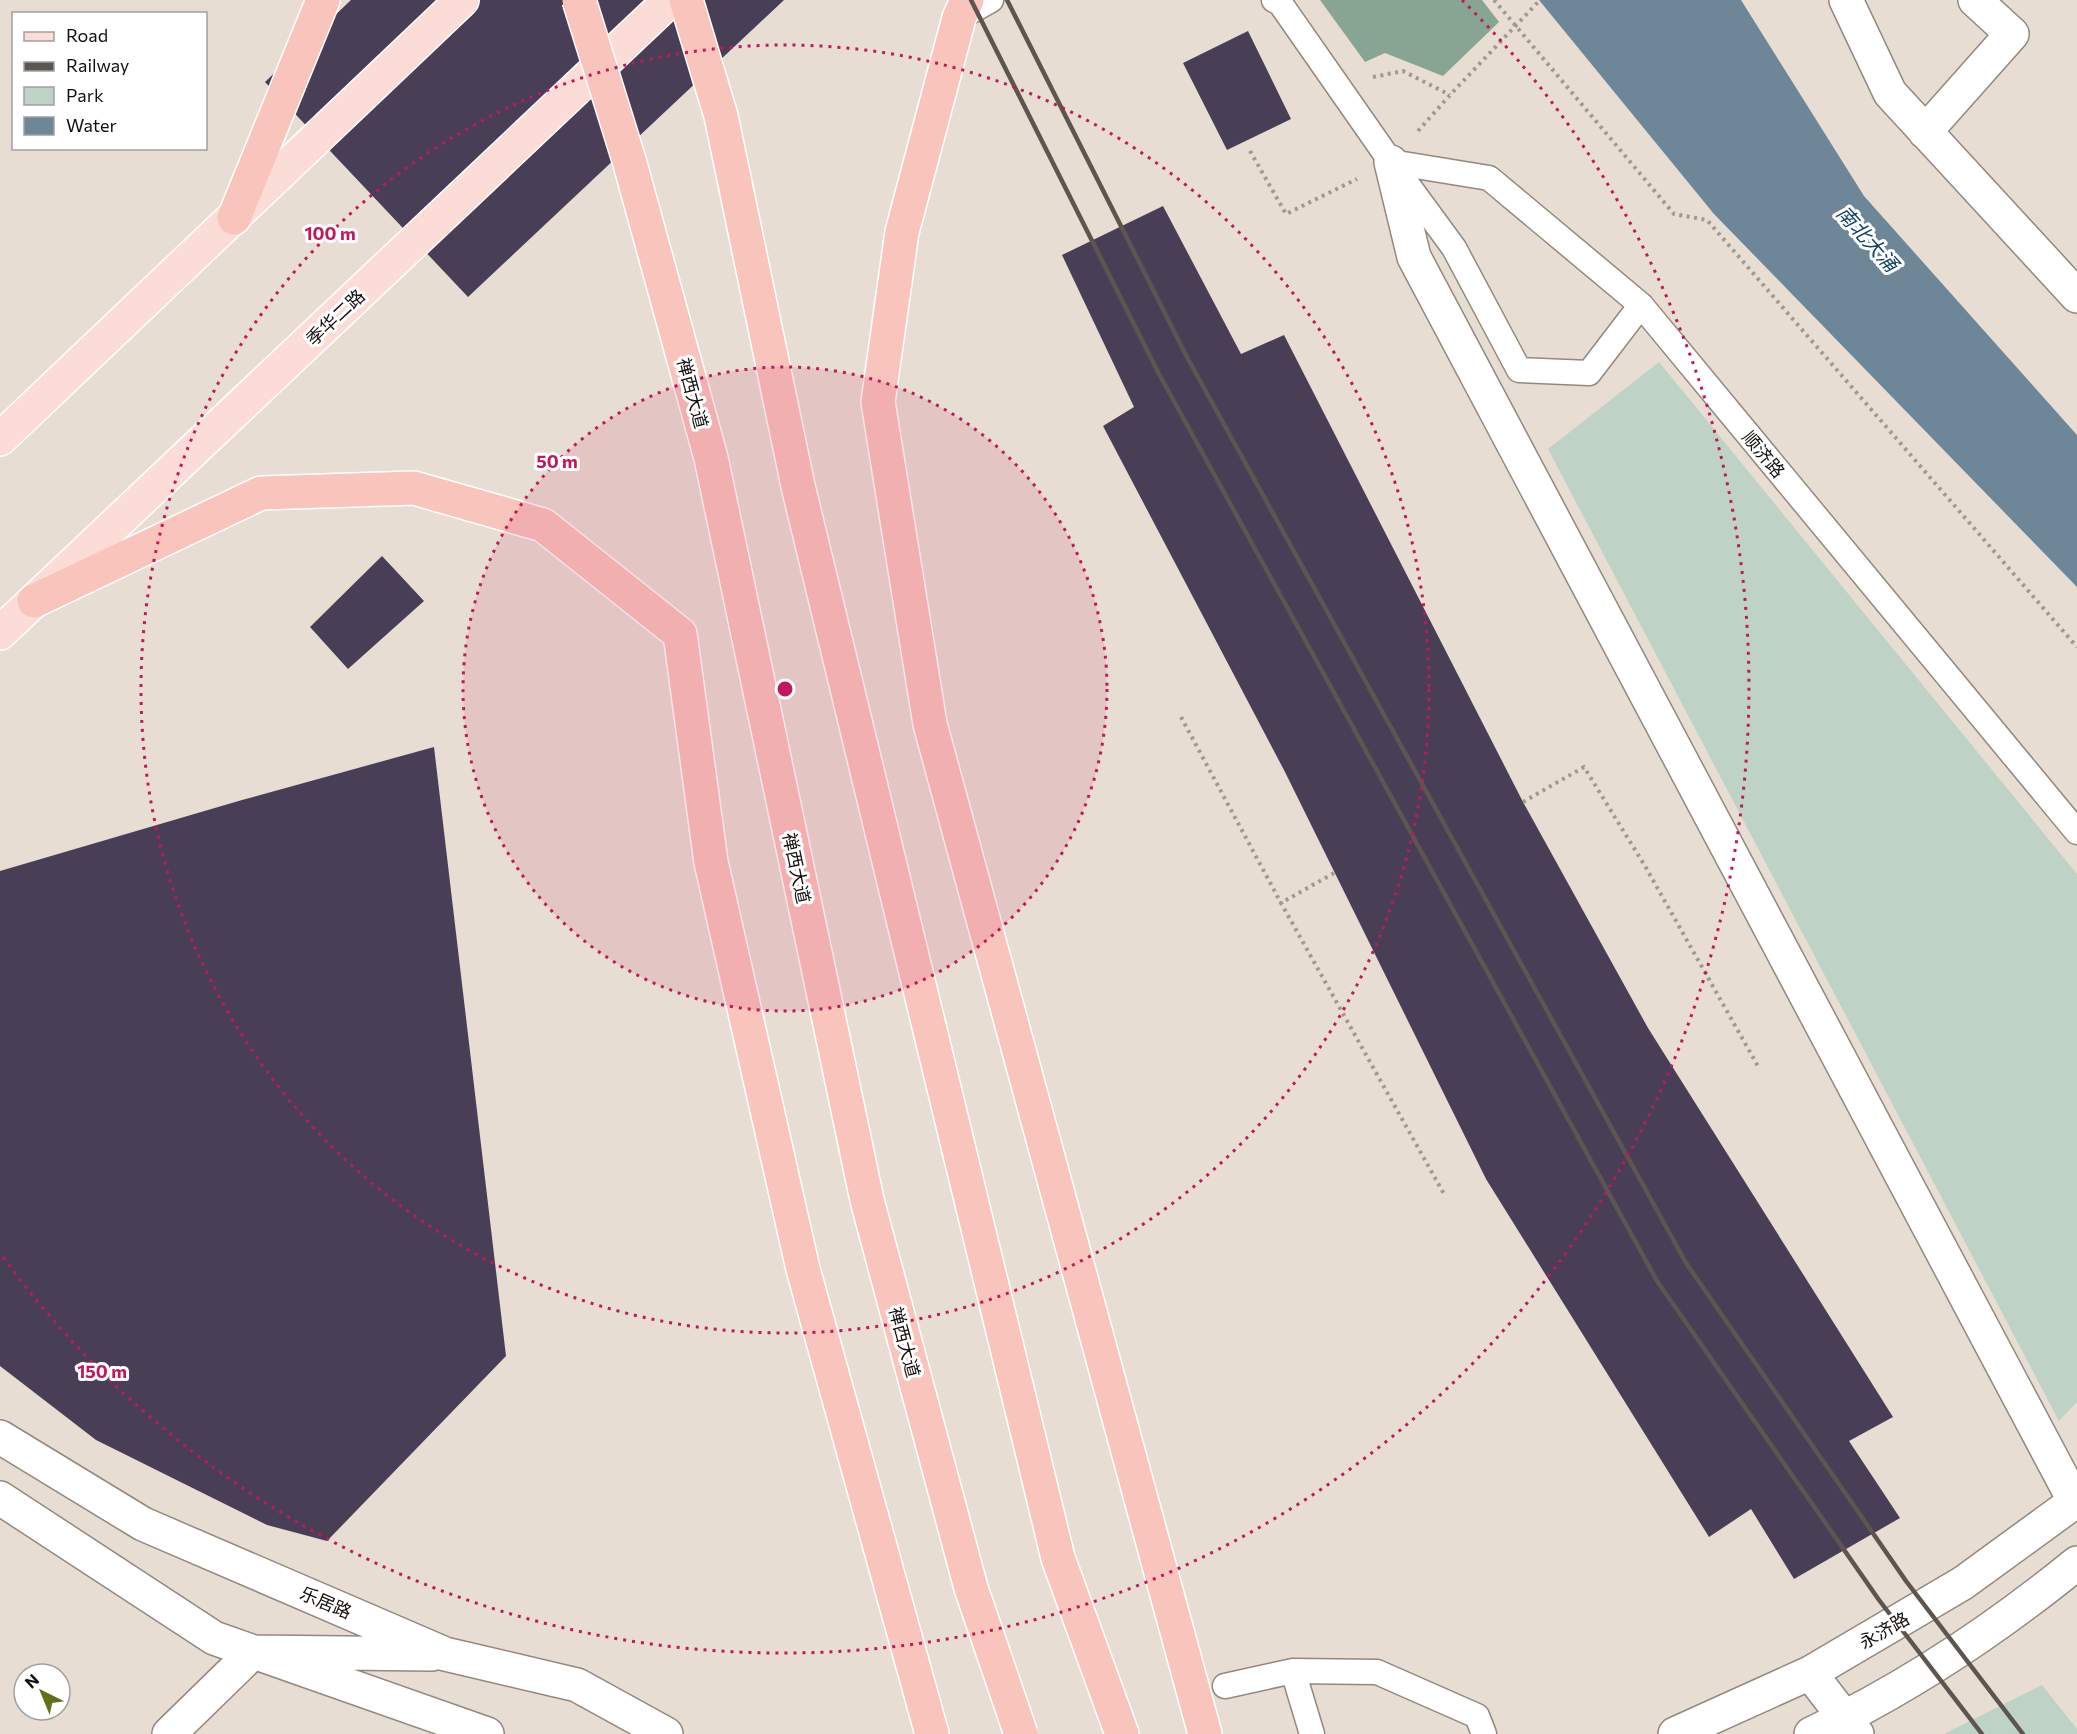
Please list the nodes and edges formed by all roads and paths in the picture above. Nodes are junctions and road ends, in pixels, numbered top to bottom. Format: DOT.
graph roads {
  1 [pos="323,0"];
  2 [pos="462,0"];
  3 [pos="579,0"];
  4 [pos="670,0"];
  5 [pos="686,0"];
  6 [pos="991,0"];
  7 [pos="1274,0"];
  8 [pos="1494,0"];
  9 [pos="1540,0"];
  10 [pos="1846,0"];
  11 [pos="1975,0"];
  12 [pos="963,9"];
  13 [pos="1516,25"];
  14 [pos="1365,78"];
  15 [pos="1450,95"];
  16 [pos="1925,132"];
  17 [pos="1250,151"];
  18 [pos="1391,162"];
  19 [pos="234,218"];
  20 [pos="2077,296"];
  21 [pos="1641,305"];
  22 [pos="0,439"];
  23 [pos="34,601"];
  24 [pos="0,633"];
  25 [pos="2077,647"];
  26 [pos="1181,717"];
  27 [pos="1523,802"];
  28 [pos="2077,832"];
  29 [pos="1334,873"];
  30 [pos="1281,903"];
  31 [pos="1759,1068"];
  32 [pos="1444,1194"];
  33 [pos="0,1437"];
  34 [pos="0,1498"];
  35 [pos="2076,1501"];
  36 [pos="2077,1563"];
  37 [pos="253,1652"];
  38 [pos="446,1654"];
  39 [pos="1293,1671"];
  40 [pos="1810,1673"];
  41 [pos="1225,1686"];
  42 [pos="1851,1726"];
  43 [pos="169,1734"];
  44 [pos="487,1734"];
  45 [pos="666,1734"];
  46 [pos="932,1734"];
  47 [pos="1021,1734"];
  48 [pos="1122,1734"];
  49 [pos="1205,1734"];
  50 [pos="1312,1734"];
  51 [pos="1484,1734"];
  52 [pos="1676,1734"];
  53 [pos="1811,1734"];
  1 -- 19 [label="highway"];
  2 -- 19 [label="main road"];
  3 -- 47 [label="highway, 禅西大道, bridge"];
  4 -- 23 [label="main road, 季华二路"];
  5 -- 48 [label="highway"];
  6 -- 12 [label="lane"];
  7 -- 18 [label="lane"];
  8 -- 13 [label="path"];
  9 -- 13 [label="path"];
  10 -- 16 [label="street"];
  11 -- 16 [label="street"];
  12 -- 49 [label="highway"];
  13 -- 15 [label="path"];
  13 -- 25 [label="path"];
  14 -- 15 [label="path"];
  15 -- 18 [label="path"];
  16 -- 20 [label="street"];
  17 -- 18 [label="path"];
  18 -- 21 [label="lane, 顺济路"];
  18 -- 21 [label="lane"];
  18 -- 35 [label="street"];
  19 -- 22 [label="main road"];
  21 -- 28 [label="lane, 顺济路"];
  23 -- 24 [label="main road, 季华二路"];
  23 -- 46 [label="highway"];
  26 -- 30 [label="path"];
  27 -- 31 [label="path"];
  29 -- 30 [label="path"];
  30 -- 32 [label="path"];
  33 -- 38 [label="street, 乐居路"];
  34 -- 37 [label="street"];
  35 -- 40 [label="street, 永济路"];
  36 -- 42 [label="street"];
  37 -- 38 [label="street"];
  37 -- 43 [label="street"];
  37 -- 44 [label="street"];
  38 -- 45 [label="street, 乐居路"];
  39 -- 41 [label="lane"];
  39 -- 50 [label="lane"];
  39 -- 51 [label="lane"];
  40 -- 42 [label="street"];
  40 -- 52 [label="street, 永济路"];
  42 -- 53 [label="street"];
}
